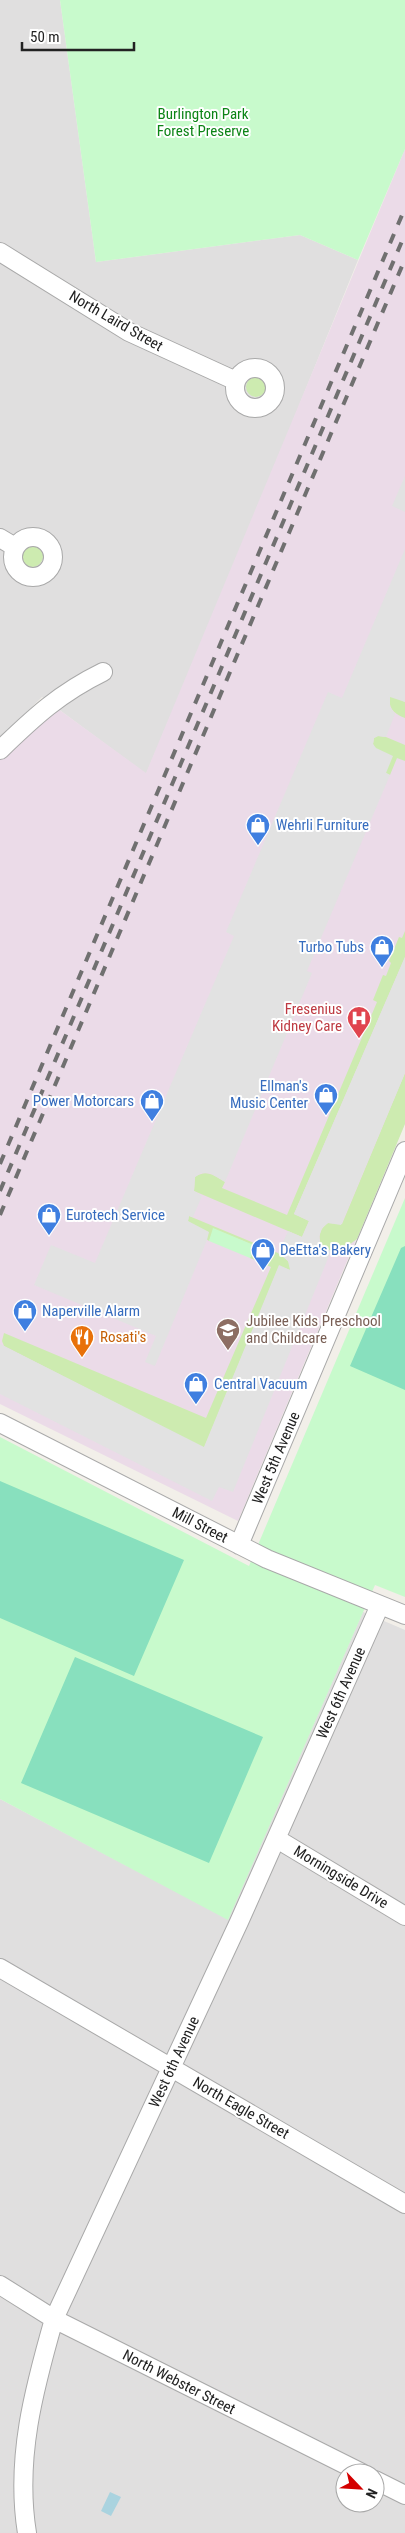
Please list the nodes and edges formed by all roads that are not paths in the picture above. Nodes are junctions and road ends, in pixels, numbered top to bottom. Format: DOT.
graph roads {
  1 [pos="0,252"];
  2 [pos="236,381"];
  3 [pos="103,672"];
  4 [pos="0,750"];
  5 [pos="405,1151"];
  6 [pos="0,1423"];
  7 [pos="239,1545"];
  8 [pos="380,1605"];
  9 [pos="405,1615"];
  10 [pos="277,1839"];
  11 [pos="405,1916"];
  12 [pos="0,1968"];
  13 [pos="171,2067"];
  14 [pos="405,2204"];
  15 [pos="0,2285"];
  16 [pos="54,2318"];
  17 [pos="342,2463"];
  18 [pos="385,2485"];
  19 [pos="405,2495"];
  20 [pos="27,2533"];
  1 -- 2 [label="street, North Laird Street"];
  3 -- 4 [label="street"];
  5 -- 7 [label="street, West 5th Avenue"];
  6 -- 7 [label="street, Mill Street"];
  7 -- 8 [label="street, Mill Street"];
  8 -- 9 [label="street, Mill Street"];
  8 -- 10 [label="street, West 6th Avenue"];
  10 -- 11 [label="street, Morningside Drive"];
  10 -- 13 [label="street, West 6th Avenue"];
  12 -- 13 [label="street, North Eagle Street"];
  13 -- 14 [label="street, North Eagle Street"];
  13 -- 16 [label="street, West 6th Avenue"];
  15 -- 16 [label="street, North Webster Street"];
  16 -- 17 [label="street, North Webster Street"];
  16 -- 20 [label="street, West 6th Avenue"];
  18 -- 19 [label="street"];
}
